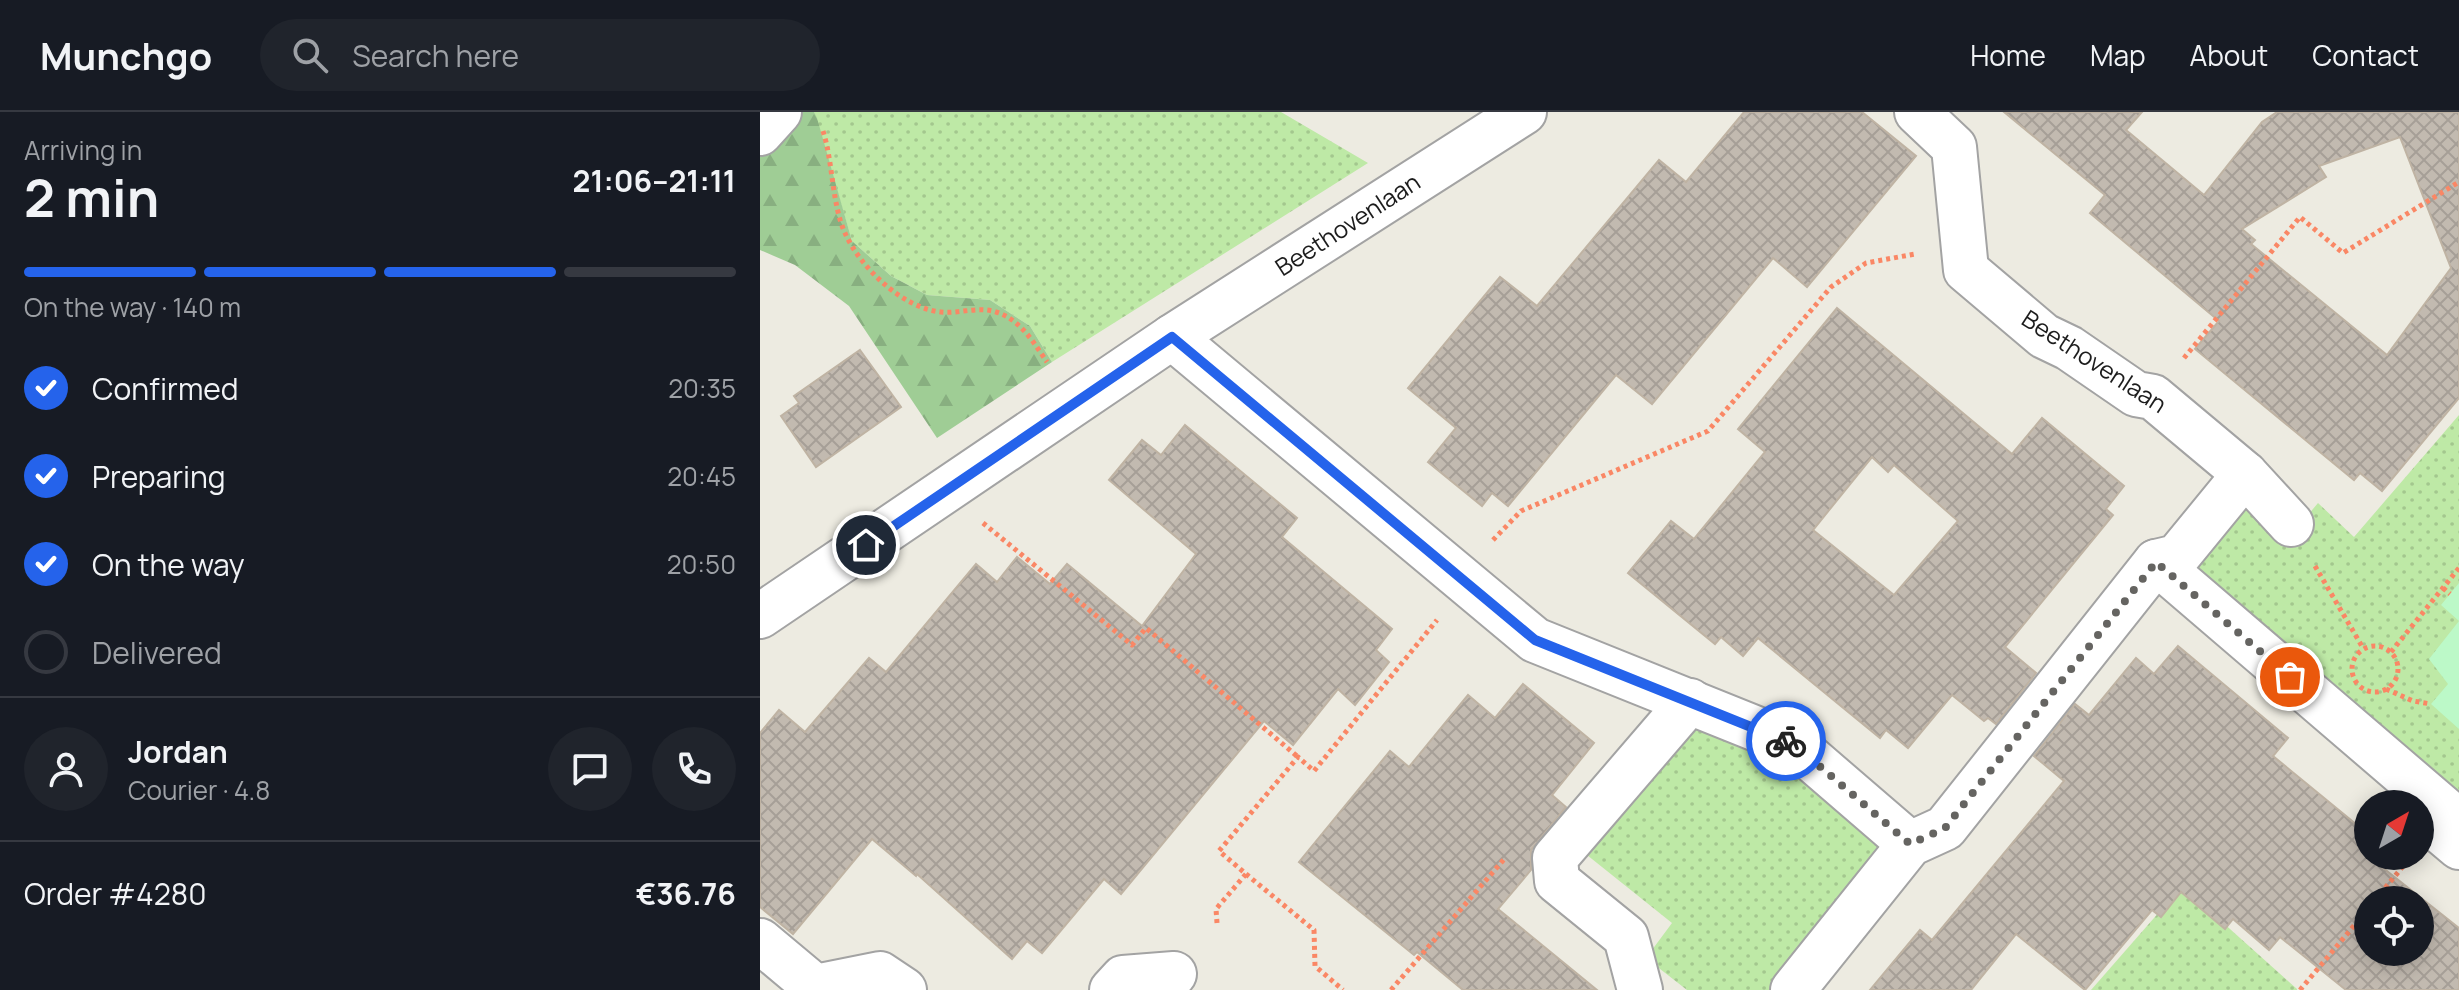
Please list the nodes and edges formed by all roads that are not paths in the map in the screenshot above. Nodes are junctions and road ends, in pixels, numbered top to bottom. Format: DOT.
graph roads {
  1 [pos="779,112"];
  2 [pos="1524,112"];
  3 [pos="1917,112"];
  4 [pos="760,133"];
  5 [pos="1172,337"];
  6 [pos="2245,474"];
  7 [pos="2291,524"];
  8 [pos="2156,562"];
  9 [pos="760,616"];
  10 [pos="1690,701"];
  11 [pos="1910,844"];
  12 [pos="2459,847"];
  13 [pos="760,941"];
  14 [pos="1174,974"];
  15 [pos="904,990"];
  16 [pos="1112,990"];
  17 [pos="1640,990"];
  18 [pos="1793,990"];
  1 -- 4 [label="street"];
  2 -- 5 [label="street, Beethovenlaan"];
  3 -- 6 [label="street, Beethovenlaan"];
  5 -- 9 [label="street, Beethovenlaan"];
  5 -- 10 [label="street"];
  6 -- 7 [label="street, Beethovenlaan"];
  6 -- 8 [label="street"];
  8 -- 11 [label="street"];
  8 -- 12 [label="street"];
  10 -- 11 [label="street"];
  10 -- 17 [label="street"];
  11 -- 18 [label="street"];
  13 -- 15 [label="street"];
  14 -- 16 [label="street"];
}
